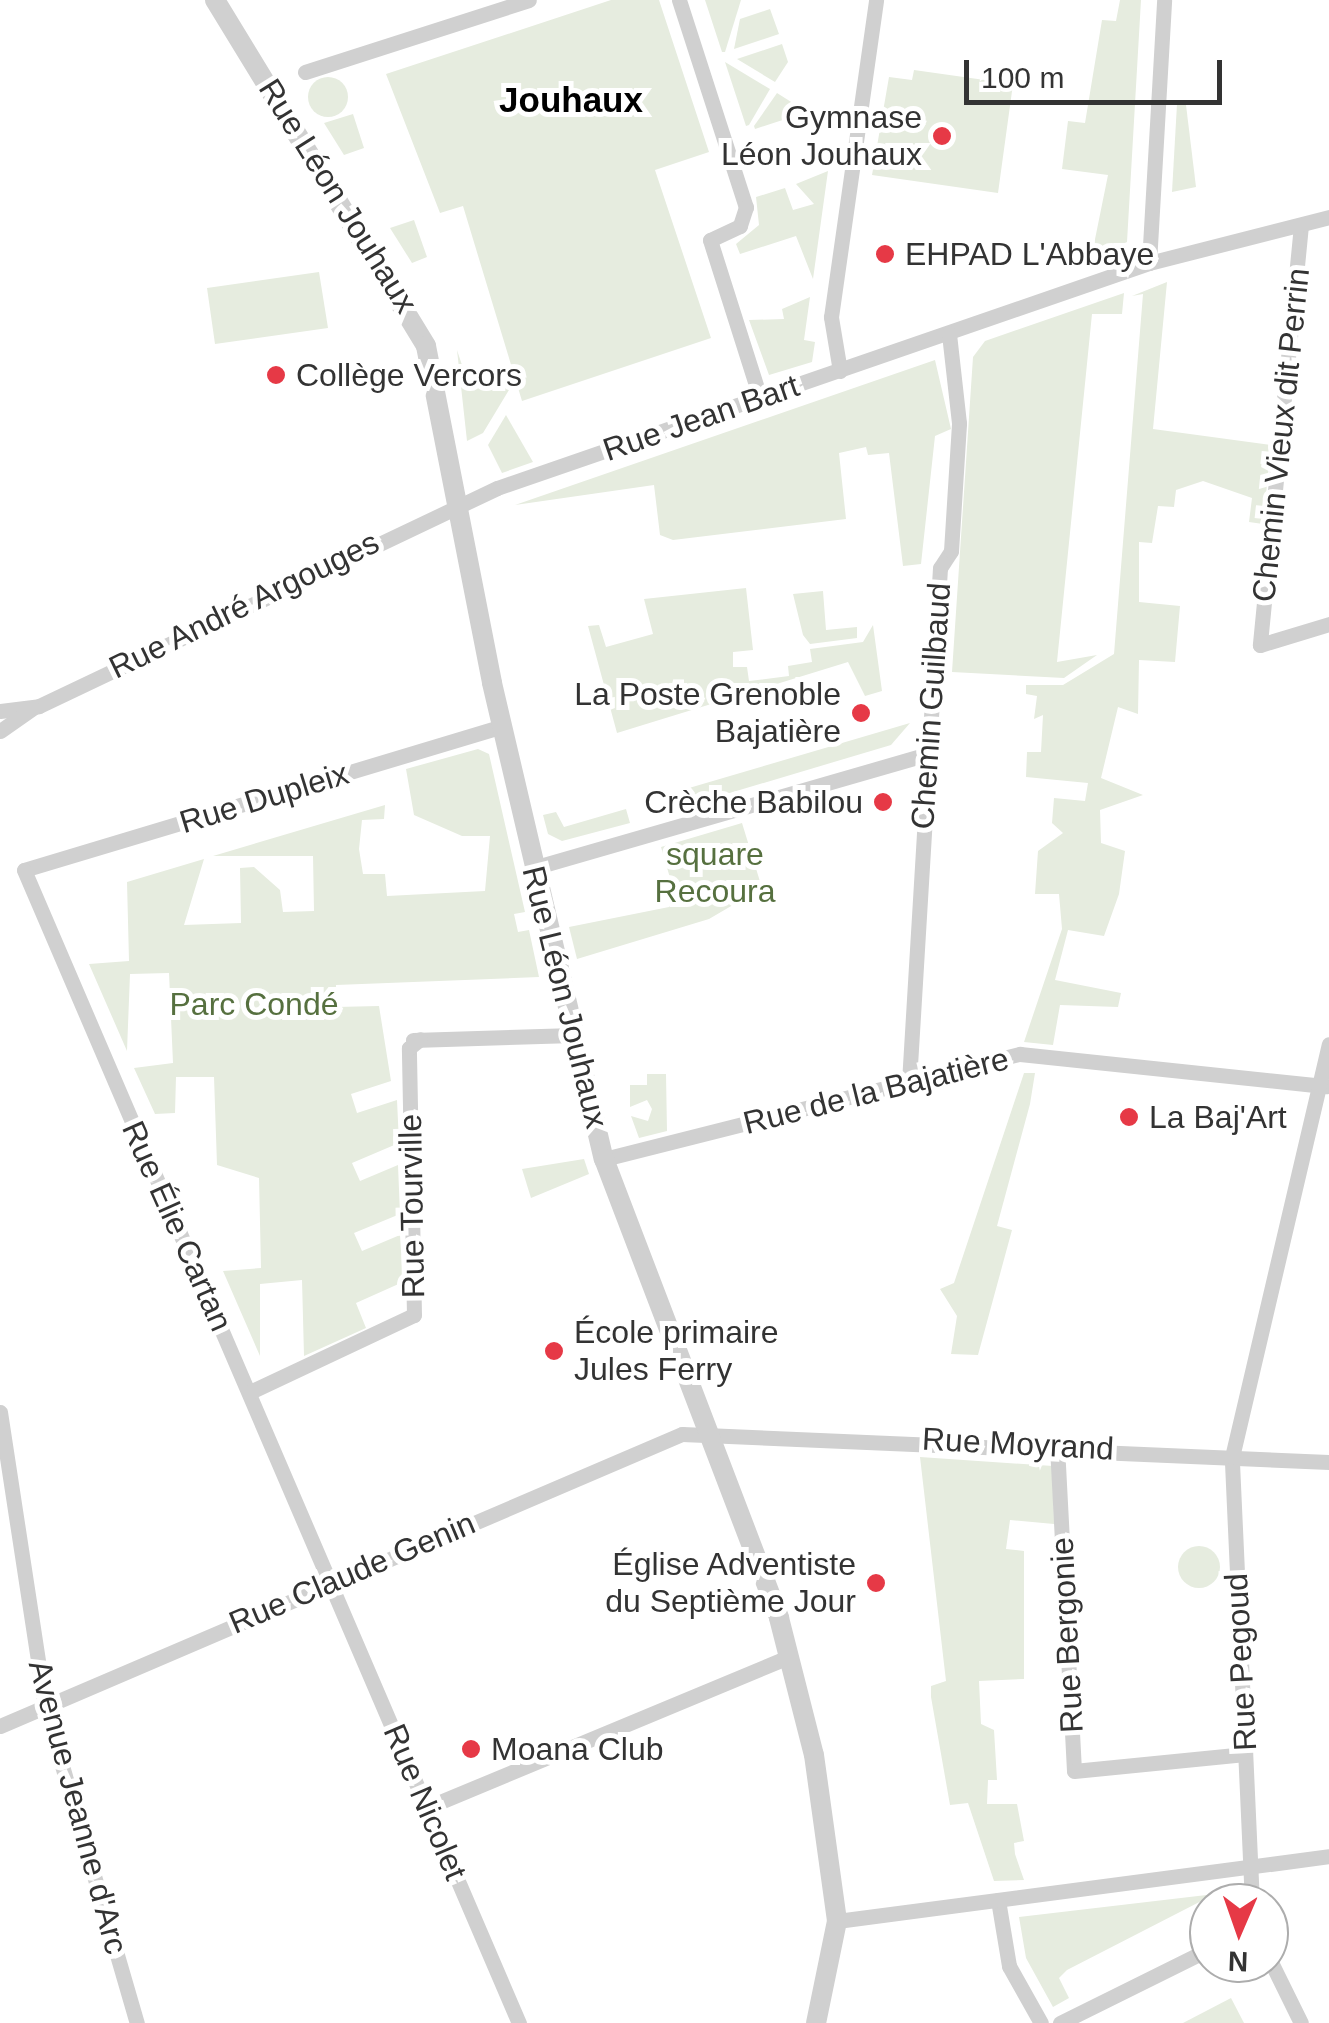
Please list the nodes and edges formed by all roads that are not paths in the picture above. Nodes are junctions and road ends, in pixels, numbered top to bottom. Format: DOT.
graph roads {
  1 [pos="215,0"];
  2 [pos="529,0"];
  3 [pos="679,0"];
  4 [pos="876,0"];
  5 [pos="1164,0"];
  6 [pos="305,72"];
  7 [pos="1329,217"];
  8 [pos="1301,226"];
  9 [pos="1149,263"];
  10 [pos="948,334"];
  11 [pos="840,371"];
  12 [pos="760,398"];
  13 [pos="455,504"];
  14 [pos="1329,624"];
  15 [pos="33,708"];
  16 [pos="0,711"];
  17 [pos="502,726"];
  18 [pos="2,732"];
  19 [pos="928,754"];
  20 [pos="533,868"];
  21 [pos="24,870"];
  22 [pos="574,1035"];
  23 [pos="1329,1044"];
  24 [pos="909,1082"];
  25 [pos="1324,1086"];
  26 [pos="604,1158"];
  27 [pos="250,1392"];
  28 [pos="0,1412"];
  29 [pos="707,1434"];
  30 [pos="1057,1446"];
  31 [pos="1232,1457"];
  32 [pos="1329,1462"];
  33 [pos="332,1581"];
  34 [pos="789,1657"];
  35 [pos="45,1707"];
  36 [pos="0,1726"];
  37 [pos="1246,1754"];
  38 [pos="428,1807"];
  39 [pos="1329,1856"];
  40 [pos="1250,1866"];
  41 [pos="1251,1883"];
  42 [pos="998,1900"];
  43 [pos="836,1921"];
  44 [pos="1189,1960"];
  45 [pos="1281,1983"];
  46 [pos="137,2023"];
  47 [pos="518,2023"];
  48 [pos="816,2023"];
  49 [pos="1041,2023"];
  50 [pos="1060,2023"];
  51 [pos="1301,2023"];
  1 -- 13 [label="street, Rue Léon Jouhaux"];
  2 -- 6 [label="street"];
  3 -- 12 [label="street"];
  4 -- 11 [label="street"];
  5 -- 9 [label="street"];
  7 -- 8 [label="street, Rue Jean Bart"];
  8 -- 9 [label="street, Rue Jean Bart"];
  8 -- 14 [label="street, Chemin Vieux dit Perrin"];
  9 -- 10 [label="street, Rue Jean Bart"];
  10 -- 11 [label="street, Rue Jean Bart"];
  10 -- 19 [label="street, Chemin Guilbaud"];
  11 -- 12 [label="street, Rue Jean Bart"];
  12 -- 13 [label="street, Rue Jean Bart"];
  13 -- 15 [label="street, Rue André Argouges"];
  13 -- 17 [label="street, Rue Léon Jouhaux"];
  15 -- 16 [label="street, Rue André Argouges"];
  15 -- 18 [label="street, Rue André Argouges"];
  17 -- 20 [label="street, Rue Léon Jouhaux"];
  17 -- 21 [label="street, Rue Dupleix"];
  19 -- 20 [label="street"];
  19 -- 24 [label="street, Chemin Guilbaud"];
  20 -- 22 [label="street, Rue Léon Jouhaux"];
  21 -- 27 [label="street, Rue Élie Cartan"];
  22 -- 26 [label="street, Rue Léon Jouhaux"];
  22 -- 27 [label="street, Rue Tourville"];
  23 -- 25 [label="street, Rue Pegoud"];
  24 -- 25 [label="street, Rue de la Bajatière"];
  24 -- 26 [label="street, Rue de la Bajatière"];
  25 -- 31 [label="street, Rue Pegoud"];
  26 -- 29 [label="street, Rue Léon Jouhaux"];
  27 -- 33 [label="street, Rue Élie Cartan"];
  28 -- 35 [label="street, Avenue Jeanne d'Arc"];
  29 -- 30 [label="street, Rue Moyrand"];
  29 -- 33 [label="street, Rue Claude Genin"];
  29 -- 34 [label="street, Rue Léon Jouhaux"];
  30 -- 31 [label="street, Rue Moyrand"];
  30 -- 37 [label="street, Rue Bergonie"];
  31 -- 32 [label="street, Rue Moyrand"];
  31 -- 37 [label="street, Rue Pegoud"];
  33 -- 35 [label="street, Rue Claude Genin"];
  33 -- 38 [label="street, Rue Nicolet"];
  34 -- 38 [label="street"];
  34 -- 43 [label="street, Rue Léon Jouhaux"];
  35 -- 36 [label="street, Rue Claude Genin"];
  35 -- 46 [label="street, Avenue Jeanne d'Arc"];
  37 -- 40 [label="street, Rue Pegoud"];
  38 -- 47 [label="street, Rue Nicolet"];
  39 -- 40 [label="street"];
  40 -- 41 [label="street, Rue Pegoud"];
  40 -- 42 [label="street"];
  42 -- 43 [label="street"];
  42 -- 49 [label="street"];
  43 -- 48 [label="street, Rue Léon Jouhaux"];
  44 -- 50 [label="street"];
  45 -- 51 [label="street"];
}
